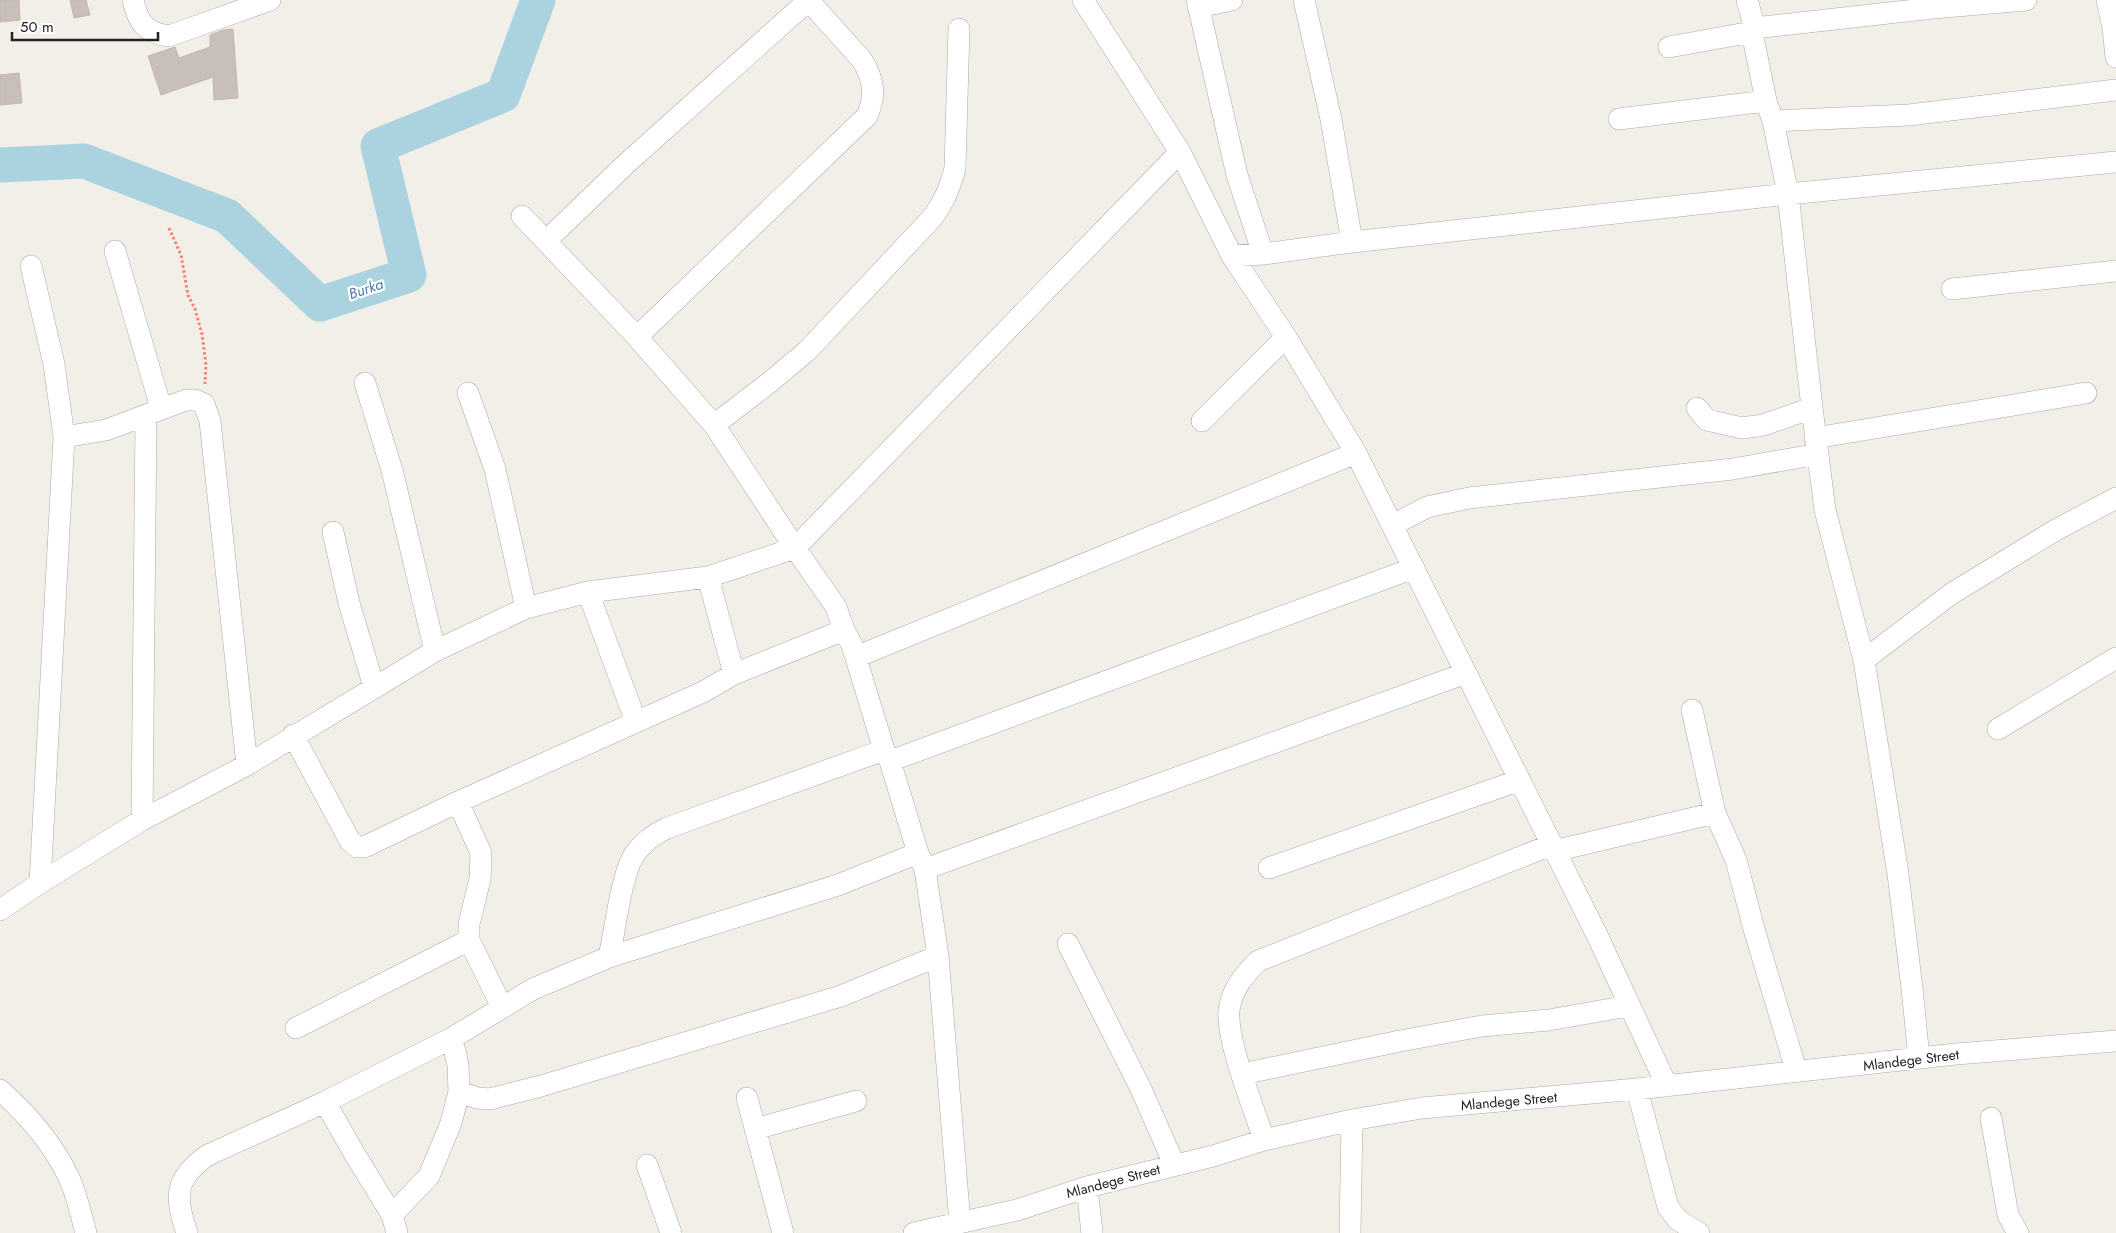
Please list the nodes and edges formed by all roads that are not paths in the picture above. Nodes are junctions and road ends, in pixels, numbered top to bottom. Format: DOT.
graph roads {
  1 [pos="133,0"];
  2 [pos="270,0"];
  3 [pos="808,0"];
  4 [pos="1083,0"];
  5 [pos="1232,0"];
  6 [pos="1304,0"];
  7 [pos="1747,0"];
  8 [pos="2026,0"];
  9 [pos="2107,0"];
  10 [pos="1198,3"];
  11 [pos="1935,4"];
  12 [pos="959,28"];
  13 [pos="1753,30"];
  14 [pos="1669,48"];
  15 [pos="2116,57"];
  16 [pos="2116,90"];
  17 [pos="1766,101"];
  18 [pos="1619,119"];
  19 [pos="1773,121"];
  20 [pos="1180,152"];
  21 [pos="2116,162"];
  22 [pos="1788,194"];
  23 [pos="522,216"];
  24 [pos="546,241"];
  25 [pos="1352,242"];
  26 [pos="115,251"];
  27 [pos="1263,254"];
  28 [pos="1232,256"];
  29 [pos="31,266"];
  30 [pos="2116,271"];
  31 [pos="1952,289"];
  32 [pos="637,337"];
  33 [pos="1286,337"];
  34 [pos="365,383"];
  35 [pos="468,393"];
  36 [pos="2086,393"];
  37 [pos="1697,408"];
  38 [pos="1812,408"];
  39 [pos="154,412"];
  40 [pos="1202,421"];
  41 [pos="714,425"];
  42 [pos="64,437"];
  43 [pos="1816,446"];
  44 [pos="1356,453"];
  45 [pos="2116,498"];
  46 [pos="1393,525"];
  47 [pos="333,532"];
  48 [pos="795,548"];
  49 [pos="1414,568"];
  50 [pos="708,576"];
  51 [pos="588,592"];
  52 [pos="526,608"];
  53 [pos="844,630"];
  54 [pos="435,651"];
  55 [pos="856,657"];
  56 [pos="2116,658"];
  57 [pos="1864,660"];
  58 [pos="1466,673"];
  59 [pos="734,674"];
  60 [pos="374,687"];
  61 [pos="1692,710"];
  62 [pos="636,722"];
  63 [pos="1998,729"];
  64 [pos="293,735"];
  65 [pos="887,755"];
  66 [pos="247,765"];
  67 [pos="1520,780"];
  68 [pos="458,802"];
  69 [pos="1715,813"];
  70 [pos="142,820"];
  71 [pos="1553,848"];
  72 [pos="921,861"];
  73 [pos="1269,868"];
  74 [pos="40,883"];
  75 [pos="0,910"];
  76 [pos="470,940"];
  77 [pos="1068,944"];
  78 [pos="938,956"];
  79 [pos="609,957"];
  80 [pos="1628,1006"];
  81 [pos="502,1007"];
  82 [pos="296,1028"];
  83 [pos="452,1038"];
  84 [pos="2116,1041"];
  85 [pos="1919,1058"];
  86 [pos="1796,1070"];
  87 [pos="1242,1074"];
  88 [pos="1667,1086"];
  89 [pos="1637,1089"];
  90 [pos="0,1090"];
  91 [pos="459,1092"];
  92 [pos="748,1098"];
  93 [pos="856,1101"];
  94 [pos="325,1102"];
  95 [pos="1991,1118"];
  96 [pos="1352,1120"];
  97 [pos="755,1129"];
  98 [pos="1264,1140"];
  99 [pos="647,1164"];
  100 [pos="1174,1164"];
  101 [pos="1087,1187"];
  102 [pos="960,1223"];
  103 [pos="395,1224"];
  104 [pos="983,1226"];
  105 [pos="86,1233"];
  106 [pos="187,1233"];
  107 [pos="670,1233"];
  108 [pos="783,1233"];
  109 [pos="914,1233"];
  110 [pos="1092,1233"];
  111 [pos="1350,1233"];
  112 [pos="1699,1233"];
  113 [pos="2018,1233"];
  1 -- 2 [label="street"];
  3 -- 24 [label="street"];
  3 -- 32 [label="street"];
  4 -- 20 [label="street"];
  5 -- 10 [label="street"];
  6 -- 25 [label="street"];
  7 -- 13 [label="street"];
  8 -- 11 [label="street"];
  9 -- 15 [label="street"];
  10 -- 27 [label="street"];
  11 -- 13 [label="street"];
  12 -- 41 [label="street"];
  13 -- 14 [label="street"];
  13 -- 17 [label="street"];
  16 -- 19 [label="street"];
  17 -- 18 [label="street"];
  17 -- 19 [label="street"];
  19 -- 22 [label="street"];
  20 -- 28 [label="street"];
  20 -- 48 [label="street"];
  21 -- 22 [label="street"];
  22 -- 25 [label="street"];
  22 -- 38 [label="street"];
  23 -- 24 [label="street"];
  24 -- 32 [label="street"];
  25 -- 27 [label="street"];
  26 -- 39 [label="street"];
  27 -- 28 [label="street"];
  28 -- 33 [label="street"];
  29 -- 42 [label="street"];
  30 -- 31 [label="street"];
  32 -- 41 [label="street"];
  33 -- 40 [label="street"];
  33 -- 44 [label="street"];
  34 -- 54 [label="street"];
  35 -- 52 [label="street"];
  36 -- 43 [label="street"];
  37 -- 38 [label="street"];
  38 -- 43 [label="street"];
  39 -- 42 [label="street"];
  39 -- 66 [label="street"];
  39 -- 70 [label="street"];
  41 -- 48 [label="street"];
  42 -- 74 [label="street"];
  43 -- 46 [label="street"];
  43 -- 57 [label="street"];
  44 -- 46 [label="street"];
  44 -- 55 [label="street"];
  45 -- 57 [label="street"];
  46 -- 49 [label="street"];
  47 -- 60 [label="street"];
  48 -- 50 [label="street"];
  48 -- 53 [label="street"];
  49 -- 58 [label="street"];
  49 -- 65 [label="street"];
  50 -- 51 [label="street"];
  50 -- 59 [label="street"];
  51 -- 52 [label="street"];
  51 -- 62 [label="street"];
  52 -- 54 [label="street"];
  53 -- 55 [label="street"];
  53 -- 59 [label="street"];
  54 -- 60 [label="street"];
  55 -- 65 [label="street"];
  56 -- 63 [label="street"];
  57 -- 85 [label="street"];
  58 -- 67 [label="street"];
  58 -- 72 [label="street"];
  59 -- 62 [label="street"];
  60 -- 64 [label="street"];
  61 -- 69 [label="street"];
  62 -- 68 [label="street"];
  64 -- 66 [label="street"];
  64 -- 68 [label="street"];
  65 -- 72 [label="street"];
  65 -- 79 [label="street"];
  66 -- 70 [label="street"];
  67 -- 71 [label="street"];
  67 -- 73 [label="street"];
  68 -- 76 [label="street"];
  69 -- 71 [label="street"];
  69 -- 86 [label="street"];
  70 -- 74 [label="street"];
  71 -- 80 [label="street"];
  71 -- 87 [label="street"];
  72 -- 78 [label="street"];
  72 -- 79 [label="street"];
  74 -- 75 [label="street"];
  76 -- 81 [label="street"];
  76 -- 82 [label="street"];
  77 -- 100 [label="street"];
  78 -- 91 [label="street"];
  78 -- 102 [label="street"];
  79 -- 81 [label="street"];
  80 -- 87 [label="street"];
  80 -- 88 [label="street"];
  81 -- 83 [label="street"];
  83 -- 91 [label="street"];
  83 -- 94 [label="street"];
  84 -- 85 [label="street, Mlandege Street"];
  85 -- 86 [label="street, Mlandege Street"];
  86 -- 88 [label="street, Mlandege Street"];
  87 -- 98 [label="street"];
  88 -- 89 [label="street, Mlandege Street"];
  89 -- 96 [label="street, Mlandege Street"];
  89 -- 112 [label="street"];
  90 -- 105 [label="street"];
  91 -- 103 [label="street"];
  92 -- 97 [label="street"];
  93 -- 97 [label="street"];
  94 -- 103 [label="street"];
  94 -- 106 [label="street"];
  95 -- 113 [label="street"];
  96 -- 98 [label="street, Mlandege Street"];
  96 -- 111 [label="street"];
  97 -- 108 [label="street"];
  98 -- 100 [label="street, Mlandege Street"];
  99 -- 107 [label="street"];
  100 -- 101 [label="street, Mlandege Street"];
  101 -- 104 [label="street, Mlandege Street"];
  101 -- 110 [label="street"];
  102 -- 104 [label="street, Mlandege Street"];
  102 -- 109 [label="street, Mlandege Street"];
}
